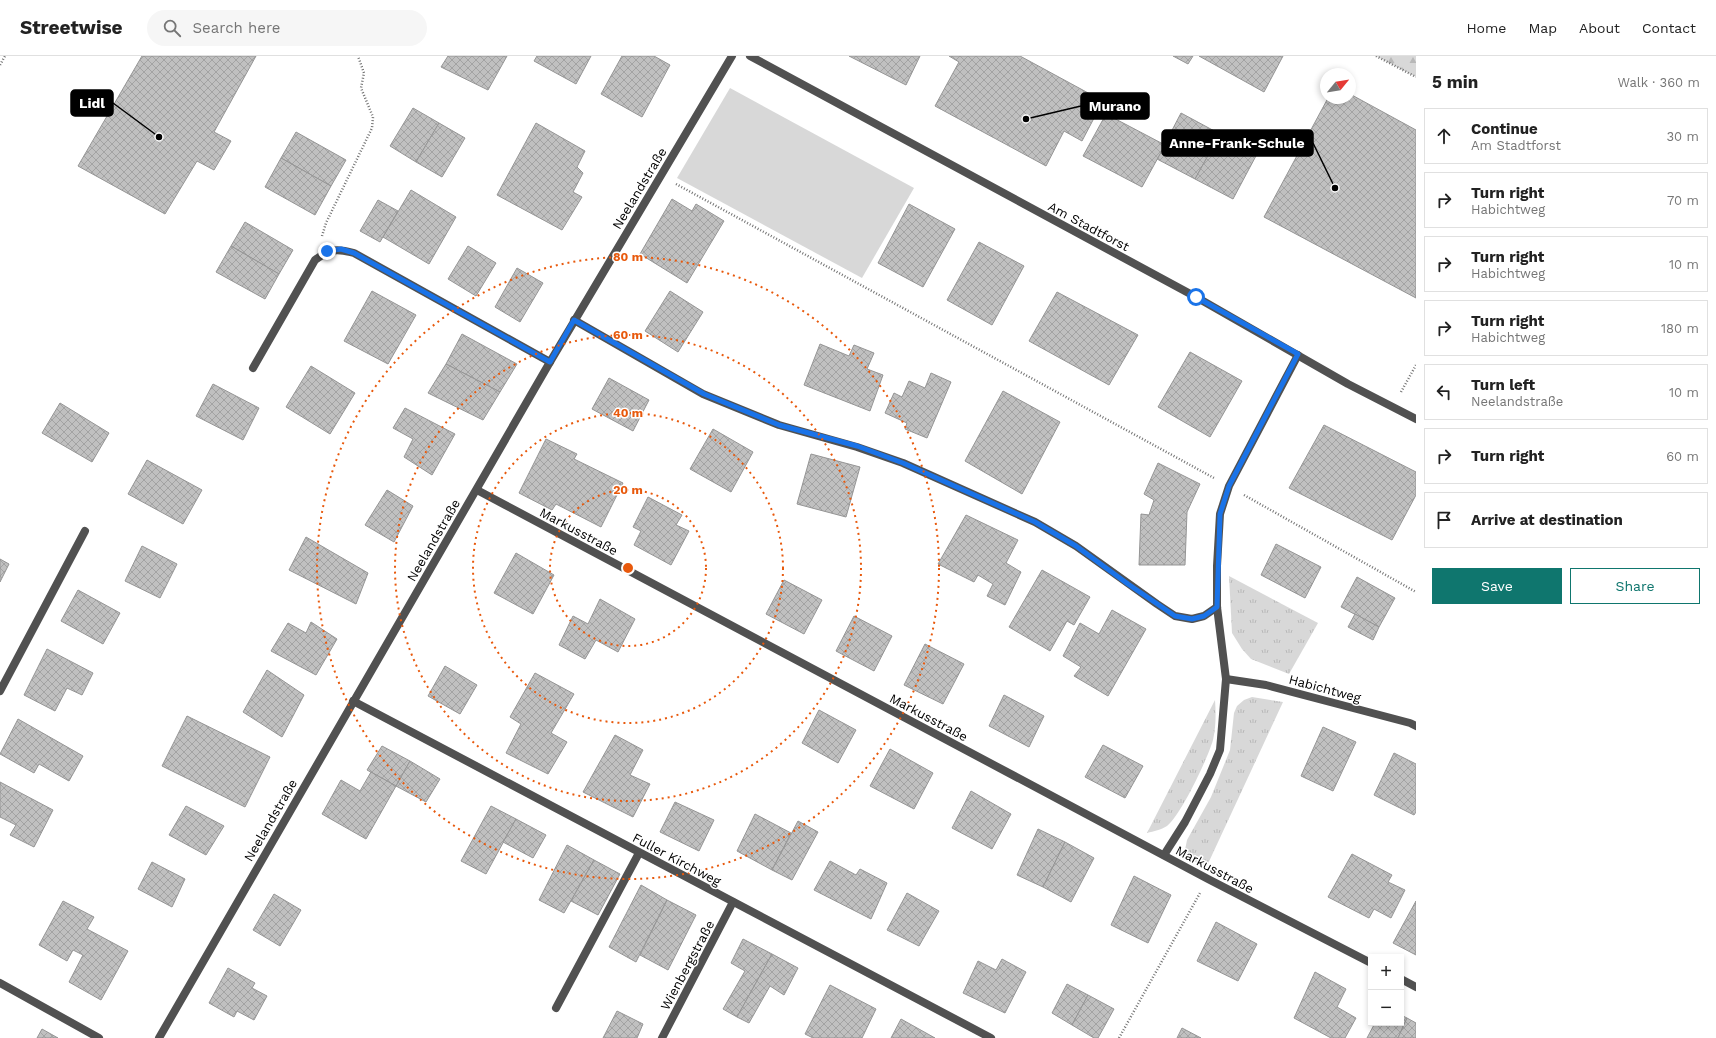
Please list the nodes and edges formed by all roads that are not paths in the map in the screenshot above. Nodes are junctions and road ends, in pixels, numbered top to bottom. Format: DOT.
graph roads {
  1 [pos="732,56"];
  2 [pos="750,56"];
  3 [pos="574,320"];
  4 [pos="1298,354"];
  5 [pos="550,362"];
  6 [pos="253,368"];
  7 [pos="1416,419"];
  8 [pos="476,490"];
  9 [pos="85,531"];
  10 [pos="1217,607"];
  11 [pos="1226,679"];
  12 [pos="0,691"];
  13 [pos="353,701"];
  14 [pos="1416,726"];
  15 [pos="639,853"];
  16 [pos="1164,855"];
  17 [pos="733,902"];
  18 [pos="1368,961"];
  19 [pos="1404,981"];
  20 [pos="0,983"];
  21 [pos="1416,987"];
  22 [pos="556,1008"];
  23 [pos="99,1038"];
  24 [pos="159,1038"];
  25 [pos="662,1038"];
  26 [pos="991,1038"];
  1 -- 3 [label="street, Neelandstraße"];
  2 -- 4 [label="street, Am Stadtforst"];
  3 -- 5 [label="street, Neelandstraße"];
  3 -- 10 [label="street"];
  4 -- 7 [label="street, Am Stadtforst"];
  4 -- 10 [label="street"];
  5 -- 6 [label="street"];
  5 -- 8 [label="street, Neelandstraße"];
  8 -- 13 [label="street, Neelandstraße"];
  8 -- 16 [label="street, Markusstraße"];
  9 -- 12 [label="street"];
  10 -- 11 [label="street"];
  11 -- 14 [label="street, Habichtweg"];
  11 -- 16 [label="street"];
  13 -- 15 [label="street, Fuller Kirchweg"];
  13 -- 24 [label="street, Neelandstraße"];
  15 -- 17 [label="street, Fuller Kirchweg"];
  15 -- 22 [label="street"];
  16 -- 18 [label="street, Markusstraße"];
  17 -- 25 [label="street, Wienbergstraße"];
  17 -- 26 [label="street, Fuller Kirchweg"];
  19 -- 21 [label="street"];
  20 -- 23 [label="street"];
}
